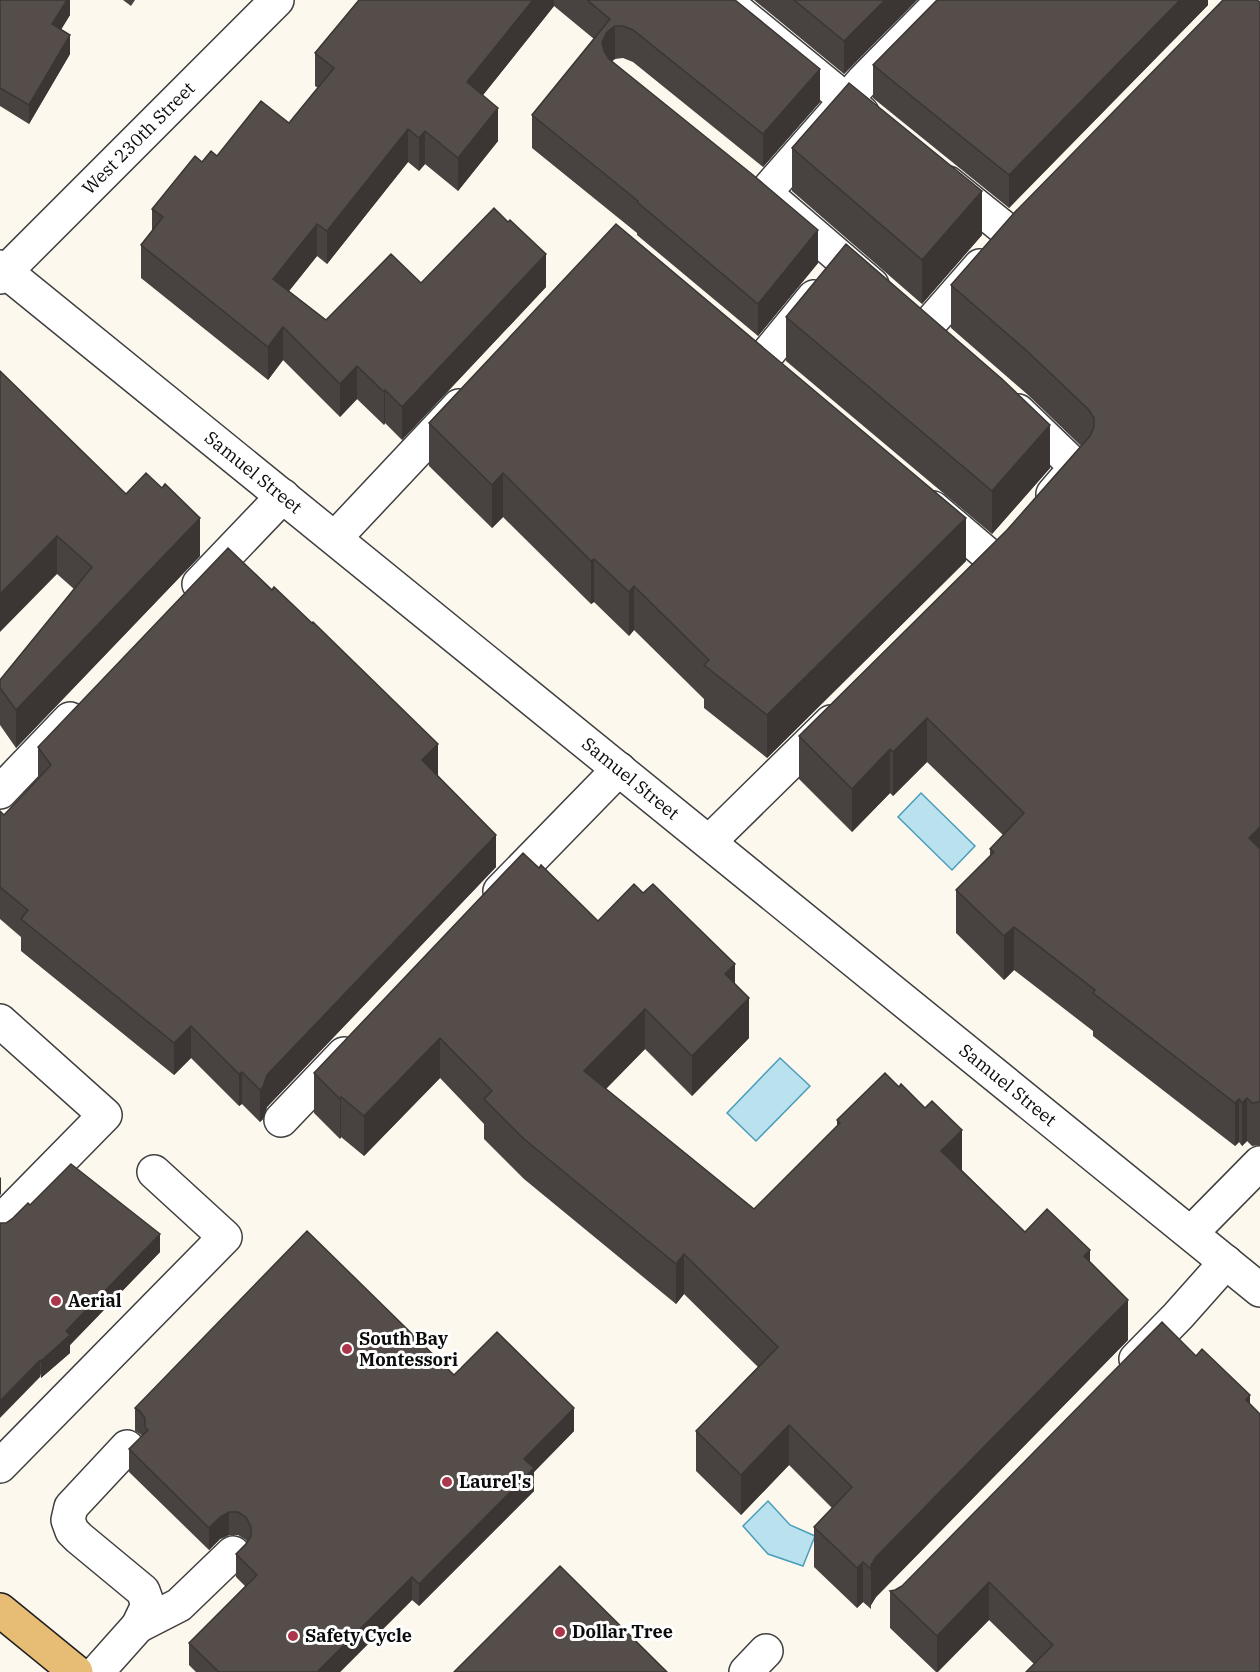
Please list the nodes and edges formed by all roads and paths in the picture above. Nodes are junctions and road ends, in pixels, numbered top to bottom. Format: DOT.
graph roads {
  1 [pos="277,0"];
  2 [pos="724,0"];
  3 [pos="943,0"];
  4 [pos="846,100"];
  5 [pos="882,130"];
  6 [pos="928,167"];
  7 [pos="738,171"];
  8 [pos="765,193"];
  9 [pos="1035,208"];
  10 [pos="1010,233"];
  11 [pos="844,261"];
  12 [pos="2,272"];
  13 [pos="480,384"];
  14 [pos="785,384"];
  15 [pos="996,392"];
  16 [pos="912,490"];
  17 [pos="283,496"];
  18 [pos="335,538"];
  19 [pos="178,606"];
  20 [pos="89,699"];
  21 [pos="852,701"];
  22 [pos="619,769"];
  23 [pos="0,792"];
  24 [pos="709,842"];
  25 [pos="476,916"];
  26 [pos="0,1021"];
  27 [pos="362,1035"];
  28 [pos="281,1120"];
  29 [pos="1260,1163"];
  30 [pos="154,1172"];
  31 [pos="0,1222"];
  32 [pos="1191,1233"];
  33 [pos="1226,1262"];
  34 [pos="1260,1290"];
  35 [pos="1112,1383"];
  36 [pos="127,1447"];
  37 [pos="0,1466"];
  38 [pos="233,1553"];
  39 [pos="0,1610"];
  40 [pos="138,1626"];
  41 [pos="76,1672"];
  42 [pos="97,1672"];
  1 -- 12 [label="street, West 230th Street"];
  2 -- 4 [label="street"];
  3 -- 4 [label="street"];
  4 -- 5 [label="street"];
  4 -- 8 [label="street"];
  6 -- 10 [label="street"];
  7 -- 8 [label="street"];
  8 -- 11 [label="street"];
  9 -- 10 [label="street"];
  10 -- 11 [label="street"];
  11 -- 14 [label="street"];
  12 -- 17 [label="street, Samuel Street"];
  13 -- 18 [label="street"];
  15 -- 16 [label="street"];
  17 -- 18 [label="street, Samuel Street"];
  17 -- 19 [label="street"];
  18 -- 22 [label="street, Samuel Street"];
  20 -- 23 [label="street"];
  21 -- 24 [label="street"];
  22 -- 24 [label="street, Samuel Street"];
  22 -- 25 [label="street"];
  24 -- 32 [label="street, Samuel Street"];
  26 -- 31 [label="street"];
  27 -- 28 [label="street"];
  29 -- 32 [label="street"];
  30 -- 37 [label="street"];
  32 -- 33 [label="street, Samuel Street"];
  33 -- 34 [label="street, Samuel Street"];
  33 -- 35 [label="street"];
  36 -- 40 [label="street"];
  38 -- 40 [label="street"];
  39 -- 41 [label="main road"];
  40 -- 42 [label="street"];
}
